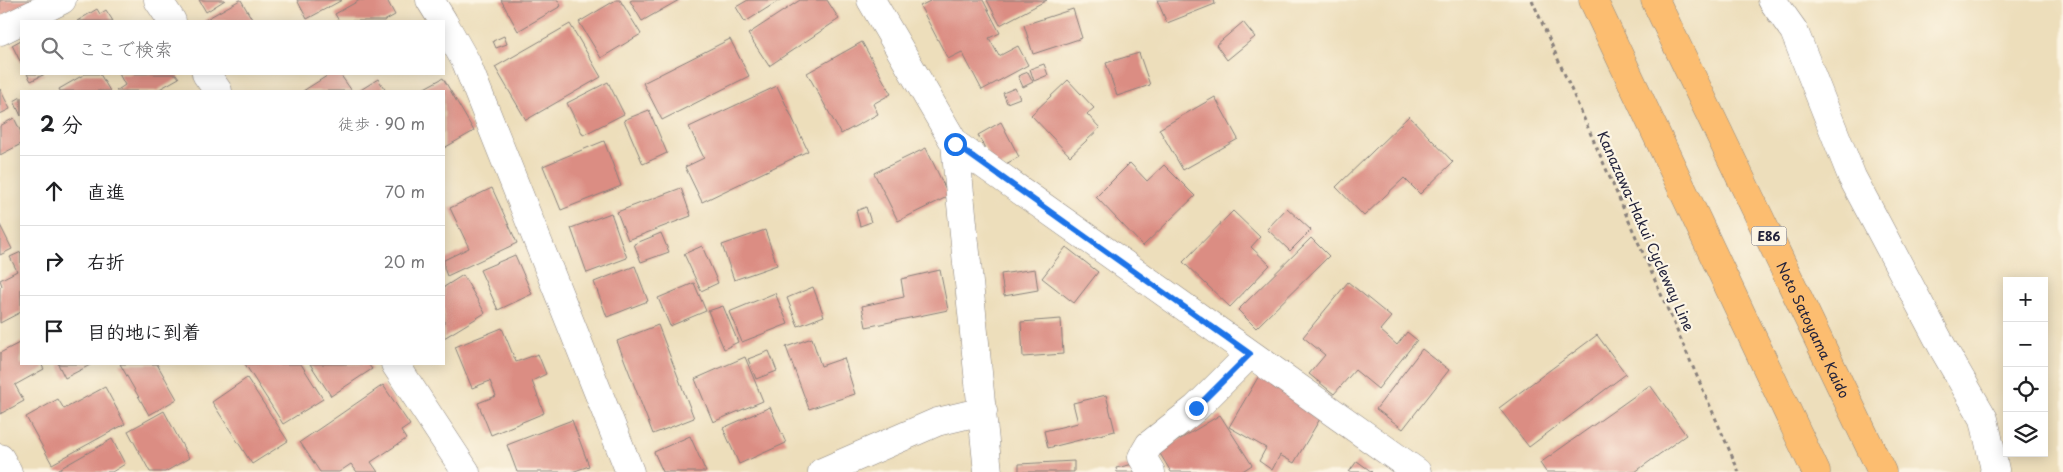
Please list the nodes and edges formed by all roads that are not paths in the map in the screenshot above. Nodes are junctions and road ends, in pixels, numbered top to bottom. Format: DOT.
graph roads {
  1 [pos="62,0"];
  2 [pos="158,0"];
  3 [pos="430,0"];
  4 [pos="871,0"];
  5 [pos="1593,0"];
  6 [pos="1655,0"];
  7 [pos="1772,0"];
  8 [pos="22,20"];
  9 [pos="171,20"];
  10 [pos="442,20"];
  11 [pos="20,21"];
  12 [pos="445,25"];
  13 [pos="0,31"];
  14 [pos="207,75"];
  15 [pos="217,90"];
  16 [pos="955,144"];
  17 [pos="1250,354"];
  18 [pos="396,365"];
  19 [pos="983,411"];
  20 [pos="0,458"];
  21 [pos="8,472"];
  22 [pos="466,472"];
  23 [pos="630,472"];
  24 [pos="822,472"];
  25 [pos="988,472"];
  26 [pos="1151,472"];
  27 [pos="1417,472"];
  28 [pos="1816,472"];
  29 [pos="1882,472"];
  30 [pos="1994,472"];
  1 -- 8 [label="street"];
  2 -- 9 [label="street"];
  3 -- 10 [label="street"];
  4 -- 16 [label="street"];
  5 -- 28 [label="highway"];
  6 -- 29 [label="highway, Noto Satoyama Kaido / E86"];
  7 -- 30 [label="street"];
  11 -- 13 [label="street"];
  12 -- 23 [label="street"];
  14 -- 15 [label="street"];
  16 -- 17 [label="street"];
  16 -- 19 [label="street"];
  17 -- 26 [label="street"];
  17 -- 27 [label="street"];
  18 -- 22 [label="street"];
  19 -- 24 [label="street"];
  19 -- 25 [label="street"];
  20 -- 21 [label="street"];
}
